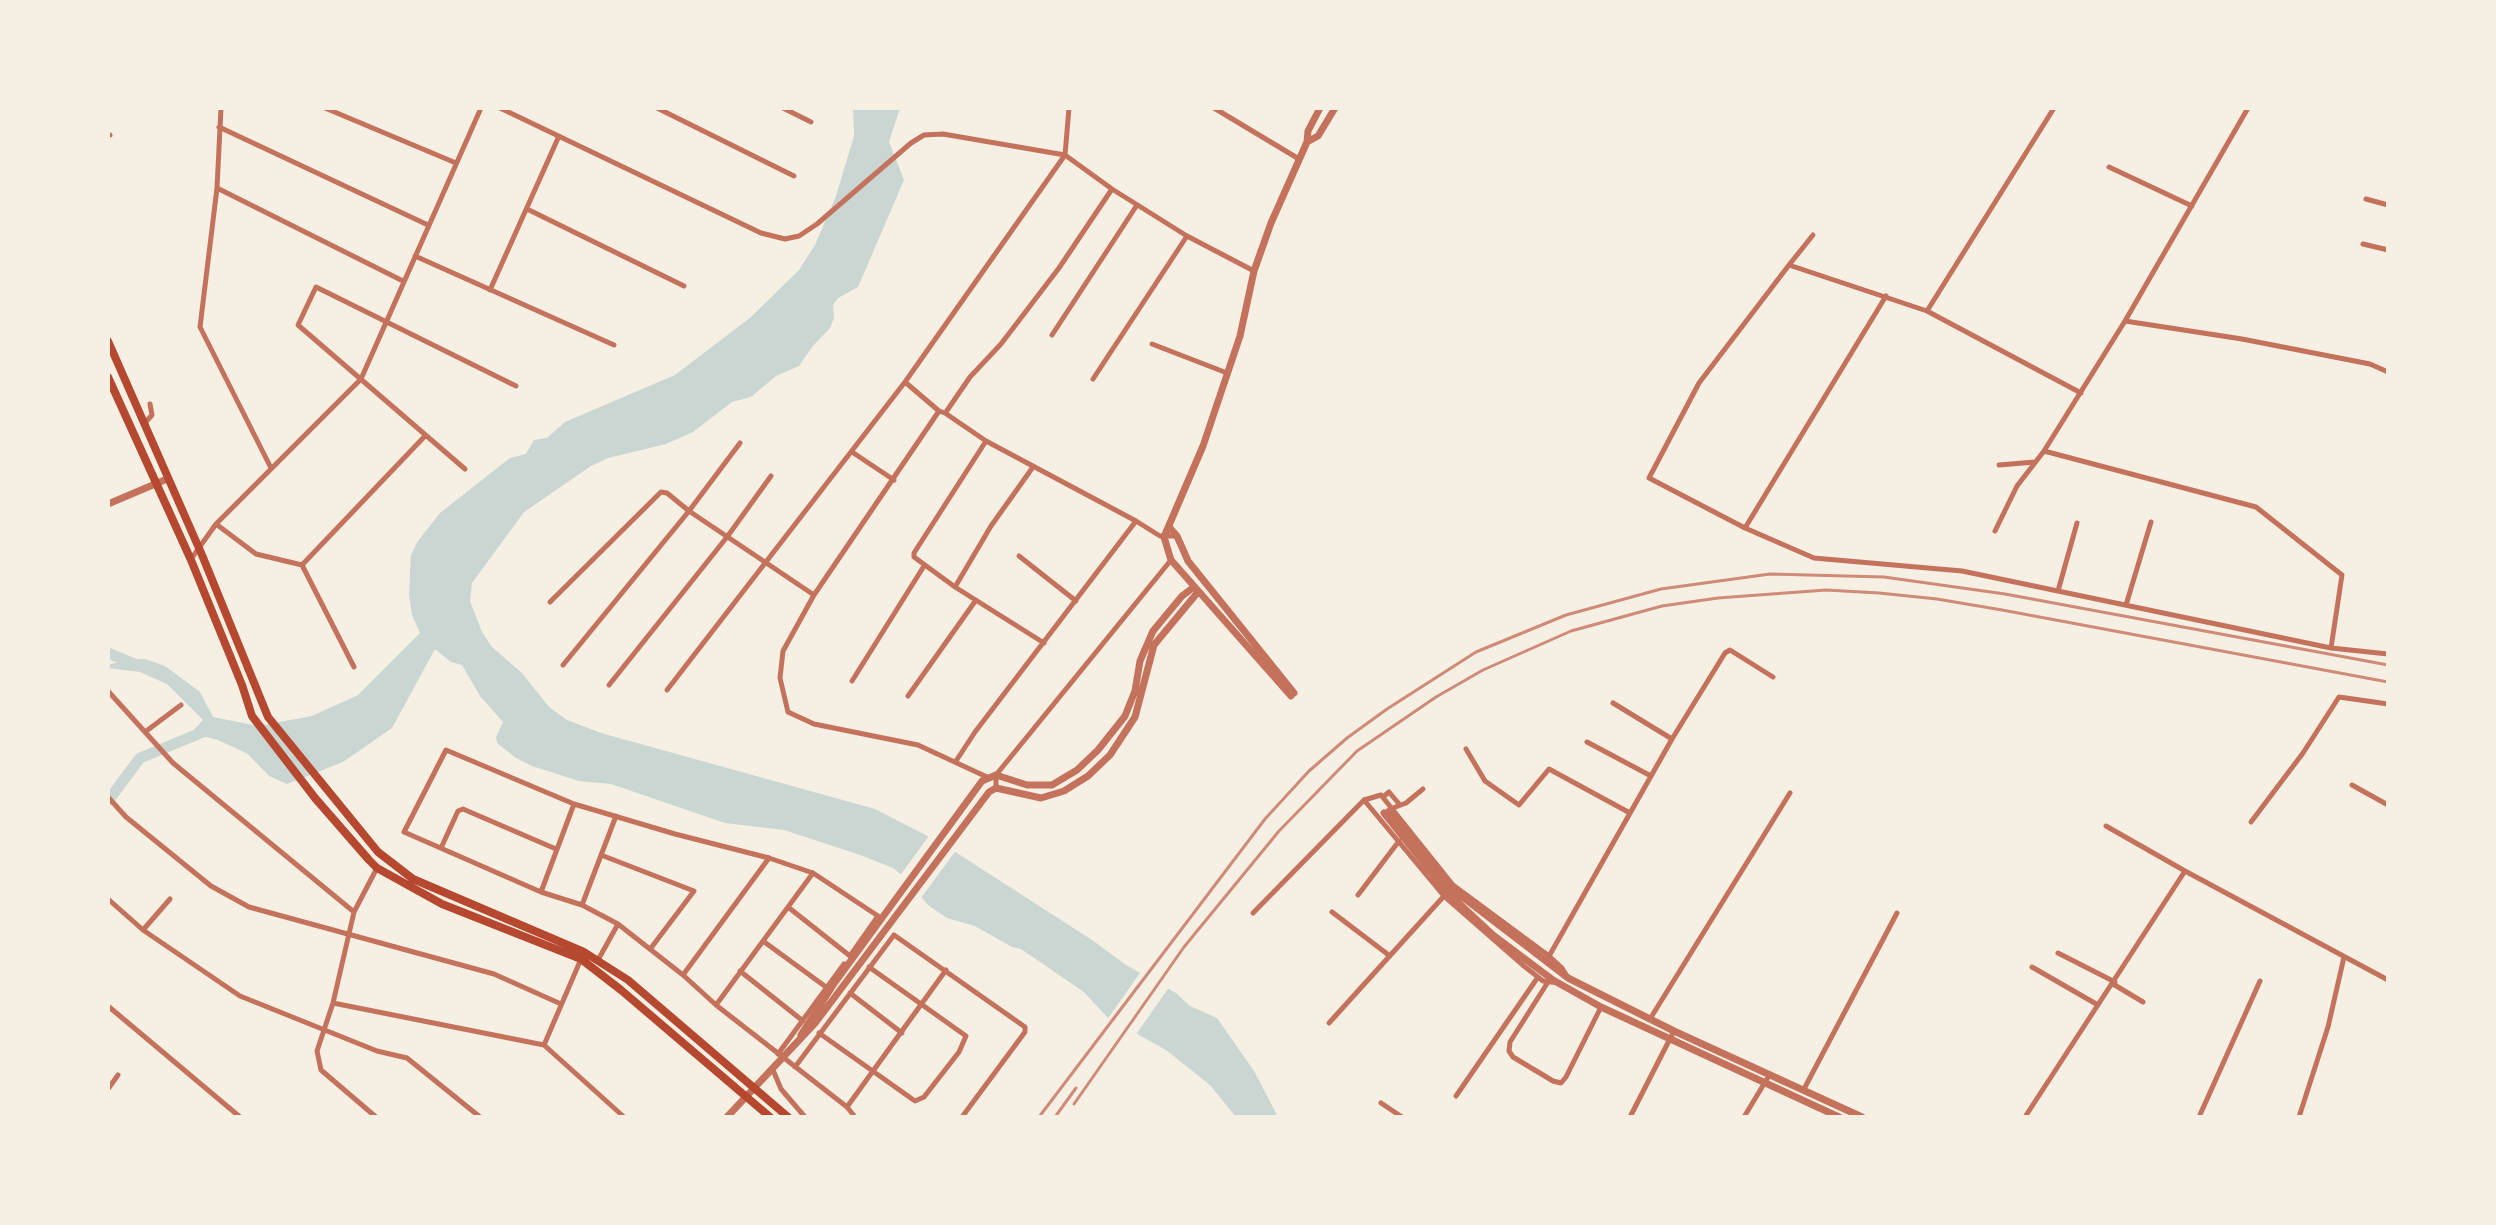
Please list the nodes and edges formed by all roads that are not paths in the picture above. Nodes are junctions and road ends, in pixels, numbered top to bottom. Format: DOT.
graph roads {
  1 [pos="221,108"];
  2 [pos="325,108"];
  3 [pos="481,108"];
  4 [pos="500,108"];
  5 [pos="657,108"];
  6 [pos="783,108"];
  7 [pos="1069,108"];
  8 [pos="1214,108"];
  9 [pos="1320,108"];
  10 [pos="1335,108"];
  11 [pos="2054,108"];
  12 [pos="2248,108"];
  13 [pos="811,122"];
  14 [pos="219,127"];
  15 [pos="559,136"];
  16 [pos="1307,142"];
  17 [pos="1065,155"];
  18 [pos="1299,159"];
  19 [pos="456,163"];
  20 [pos="2109,167"];
  21 [pos="794,176"];
  22 [pos="217,188"];
  23 [pos="1112,189"];
  24 [pos="2366,199"];
  25 [pos="1138,205"];
  26 [pos="2388,205"];
  27 [pos="2192,206"];
  28 [pos="527,209"];
  29 [pos="429,225"];
  30 [pos="1813,235"];
  31 [pos="1187,236"];
  32 [pos="2363,244"];
  33 [pos="2388,250"];
  34 [pos="415,256"];
  35 [pos="1789,265"];
  36 [pos="1254,271"];
  37 [pos="403,281"];
  38 [pos="684,286"];
  39 [pos="490,290"];
  40 [pos="1886,296"];
  41 [pos="1927,311"];
  42 [pos="387,320"];
  43 [pos="2125,321"];
  44 [pos="1052,335"];
  45 [pos="108,341"];
  46 [pos="1152,344"];
  47 [pos="614,345"];
  48 [pos="2388,372"];
  49 [pos="1227,373"];
  50 [pos="108,377"];
  51 [pos="361,379"];
  52 [pos="1093,379"];
  53 [pos="905,382"];
  54 [pos="516,386"];
  55 [pos="2081,393"];
  56 [pos="112,397"];
  57 [pos="150,404"];
  58 [pos="942,412"];
  59 [pos="143,424"];
  60 [pos="425,436"];
  61 [pos="986,441"];
  62 [pos="740,443"];
  63 [pos="2044,451"];
  64 [pos="852,452"];
  65 [pos="2036,462"];
  66 [pos="1999,465"];
  67 [pos="1033,467"];
  68 [pos="271,468"];
  69 [pos="465,469"];
  70 [pos="771,476"];
  71 [pos="167,479"];
  72 [pos="894,480"];
  73 [pos="156,484"];
  74 [pos="108,504"];
  75 [pos="689,511"];
  76 [pos="1136,521"];
  77 [pos="2151,522"];
  78 [pos="2077,523"];
  79 [pos="216,524"];
  80 [pos="1170,528"];
  81 [pos="1745,528"];
  82 [pos="1995,531"];
  83 [pos="1177,536"];
  84 [pos="727,537"];
  85 [pos="1164,537"];
  86 [pos="199,548"];
  87 [pos="1019,556"];
  88 [pos="191,560"];
  89 [pos="1171,560"];
  90 [pos="766,563"];
  91 [pos="302,565"];
  92 [pos="924,566"];
  93 [pos="955,587"];
  94 [pos="1196,590"];
  95 [pos="2058,591"];
  96 [pos="814,595"];
  97 [pos="976,600"];
  98 [pos="1076,601"];
  99 [pos="550,602"];
  100 [pos="2126,605"];
  101 [pos="1044,643"];
  102 [pos="2331,648"];
  103 [pos="2388,654"];
  104 [pos="563,665"];
  105 [pos="354,667"];
  106 [pos="1773,677"];
  107 [pos="852,681"];
  108 [pos="609,685"];
  109 [pos="667,690"];
  110 [pos="108,691"];
  111 [pos="908,696"];
  112 [pos="1613,703"];
  113 [pos="2388,704"];
  114 [pos="181,705"];
  115 [pos="145,732"];
  116 [pos="1672,739"];
  117 [pos="1587,742"];
  118 [pos="1466,749"];
  119 [pos="956,761"];
  120 [pos="992,776"];
  121 [pos="1651,776"];
  122 [pos="2352,785"];
  123 [pos="996,788"];
  124 [pos="1423,789"];
  125 [pos="1790,793"];
  126 [pos="108,797"];
  127 [pos="1364,800"];
  128 [pos="574,804"];
  129 [pos="2388,805"];
  130 [pos="1391,809"];
  131 [pos="1630,813"];
  132 [pos="616,816"];
  133 [pos="2251,822"];
  134 [pos="2106,826"];
  135 [pos="1399,841"];
  136 [pos="441,848"];
  137 [pos="556,849"];
  138 [pos="601,855"];
  139 [pos="769,858"];
  140 [pos="377,868"];
  141 [pos="2185,871"];
  142 [pos="813,873"];
  143 [pos="541,892"];
  144 [pos="1358,895"];
  145 [pos="1444,896"];
  146 [pos="108,899"];
  147 [pos="170,899"];
  148 [pos="582,905"];
  149 [pos="788,907"];
  150 [pos="354,912"];
  151 [pos="1332,912"];
  152 [pos="1253,913"];
  153 [pos="1897,913"];
  154 [pos="618,924"];
  155 [pos="143,930"];
  156 [pos="350,936"];
  157 [pos="763,941"];
  158 [pos="651,948"];
  159 [pos="2058,953"];
  160 [pos="850,956"];
  161 [pos="1390,956"];
  162 [pos="2344,957"];
  163 [pos="581,959"];
  164 [pos="1548,959"];
  165 [pos="598,961"];
  166 [pos="869,967"];
  167 [pos="2032,967"];
  168 [pos="946,970"];
  169 [pos="740,971"];
  170 [pos="1540,974"];
  171 [pos="683,975"];
  172 [pos="2388,980"];
  173 [pos="2260,981"];
  174 [pos="1548,982"];
  175 [pos="1560,983"];
  176 [pos="2114,983"];
  177 [pos="826,987"];
  178 [pos="850,993"];
  179 [pos="2143,1002"];
  180 [pos="333,1003"];
  181 [pos="561,1004"];
  182 [pos="922,1004"];
  183 [pos="716,1005"];
  184 [pos="2098,1005"];
  185 [pos="108,1006"];
  186 [pos="1601,1007"];
  187 [pos="1650,1019"];
  188 [pos="803,1021"];
  189 [pos="1329,1023"];
  190 [pos="323,1031"];
  191 [pos="819,1033"];
  192 [pos="902,1033"];
  193 [pos="1672,1034"];
  194 [pos="799,1040"];
  195 [pos="544,1045"];
  196 [pos="781,1056"];
  197 [pos="795,1067"];
  198 [pos="773,1070"];
  199 [pos="873,1072"];
  200 [pos="118,1075"];
  201 [pos="1768,1078"];
  202 [pos="756,1087"];
  203 [pos="108,1089"];
  204 [pos="1804,1089"];
  205 [pos="747,1096"];
  206 [pos="1456,1096"];
  207 [pos="1381,1103"];
  208 [pos="847,1107"];
  209 [pos="767,1115"];
  210 [pos="240,1117"];
  211 [pos="376,1117"];
  212 [pos="480,1117"];
  213 [pos="624,1117"];
  214 [pos="727,1117"];
  215 [pos="788,1117"];
  216 [pos="805,1117"];
  217 [pos="855,1117"];
  218 [pos="962,1117"];
  219 [pos="1402,1117"];
  220 [pos="1630,1117"];
  221 [pos="1744,1117"];
  222 [pos="1839,1117"];
  223 [pos="1862,1117"];
  224 [pos="2025,1117"];
  225 [pos="2199,1117"];
  226 [pos="2299,1117"];
  1 -- 14 [label="street"];
  2 -- 19 [label="street"];
  3 -- 19 [label="street"];
  4 -- 15 [label="street"];
  5 -- 21 [label="street"];
  6 -- 13 [label="street"];
  7 -- 17 [label="street"];
  8 -- 18 [label="street"];
  9 -- 16 [label="street"];
  10 -- 16 [label="street"];
  11 -- 41 [label="street"];
  12 -- 27 [label="street"];
  14 -- 22 [label="street"];
  14 -- 29 [label="street"];
  15 -- 17 [label="street"];
  15 -- 28 [label="street"];
  16 -- 18 [label="street"];
  17 -- 23 [label="street"];
  17 -- 53 [label="street"];
  18 -- 36 [label="street"];
  19 -- 29 [label="street"];
  20 -- 27 [label="street"];
  22 -- 37 [label="street"];
  22 -- 68 [label="street"];
  23 -- 25 [label="street"];
  23 -- 58 [label="street"];
  24 -- 26 [label="street"];
  25 -- 31 [label="street"];
  25 -- 44 [label="street"];
  27 -- 43 [label="street"];
  28 -- 38 [label="street"];
  28 -- 39 [label="street"];
  29 -- 34 [label="street"];
  30 -- 35 [label="street"];
  31 -- 36 [label="street"];
  31 -- 52 [label="street"];
  32 -- 33 [label="street"];
  34 -- 37 [label="street"];
  34 -- 39 [label="street"];
  35 -- 40 [label="street"];
  35 -- 81 [label="street"];
  36 -- 49 [label="street"];
  37 -- 42 [label="street"];
  39 -- 47 [label="street"];
  40 -- 41 [label="street"];
  40 -- 81 [label="street"];
  41 -- 55 [label="street"];
  42 -- 51 [label="street"];
  42 -- 51 [label="street"];
  42 -- 54 [label="street"];
  43 -- 48 [label="street"];
  43 -- 55 [label="street"];
  45 -- 59 [label="main road"];
  46 -- 49 [label="street"];
  49 -- 80 [label="street"];
  50 -- 56 [label="main road"];
  51 -- 60 [label="street"];
  51 -- 68 [label="street"];
  53 -- 58 [label="street"];
  53 -- 64 [label="street"];
  55 -- 63 [label="street"];
  56 -- 73 [label="main road"];
  57 -- 59 [label="street"];
  58 -- 61 [label="street"];
  58 -- 72 [label="street"];
  59 -- 71 [label="main road"];
  60 -- 69 [label="street"];
  60 -- 91 [label="street"];
  61 -- 67 [label="street"];
  61 -- 92 [label="street"];
  62 -- 75 [label="street"];
  63 -- 65 [label="street"];
  63 -- 102 [label="street"];
  64 -- 72 [label="street"];
  64 -- 90 [label="street"];
  65 -- 66 [label="street"];
  65 -- 82 [label="street"];
  67 -- 76 [label="street"];
  67 -- 93 [label="street"];
  68 -- 79 [label="street"];
  70 -- 84 [label="street"];
  71 -- 73 [label="street"];
  71 -- 86 [label="main road"];
  72 -- 96 [label="street"];
  73 -- 74 [label="street"];
  73 -- 88 [label="main road"];
  75 -- 84 [label="street"];
  75 -- 99 [label="street"];
  75 -- 104 [label="street"];
  76 -- 85 [label="street"];
  76 -- 98 [label="street"];
  77 -- 100 [label="street"];
  78 -- 95 [label="street"];
  79 -- 86 [label="street"];
  79 -- 91 [label="street"];
  80 -- 83 [label="street"];
  80 -- 85 [label="street"];
  81 -- 95 [label="street"];
  83 -- 85 [label="street"];
  83 -- 94 [label="street"];
  84 -- 90 [label="street"];
  84 -- 108 [label="street"];
  85 -- 89 [label="street"];
  86 -- 88 [label="street"];
  86 -- 165 [label="main road"];
  87 -- 98 [label="street"];
  88 -- 140 [label="main road"];
  89 -- 94 [label="street"];
  89 -- 120 [label="street"];
  90 -- 96 [label="street"];
  90 -- 109 [label="street"];
  91 -- 105 [label="street"];
  92 -- 93 [label="street"];
  92 -- 107 [label="street"];
  93 -- 97 [label="street"];
  94 -- 120 [label="street"];
  94 -- 123 [label="street"];
  95 -- 100 [label="street"];
  96 -- 119 [label="street"];
  97 -- 101 [label="street"];
  97 -- 111 [label="street"];
  98 -- 101 [label="street"];
  100 -- 102 [label="street"];
  101 -- 119 [label="street"];
  102 -- 103 [label="street"];
  106 -- 116 [label="street"];
  110 -- 115 [label="street"];
  112 -- 116 [label="street"];
  113 -- 133 [label="street"];
  114 -- 115 [label="street"];
  115 -- 150 [label="street"];
  116 -- 121 [label="street"];
  117 -- 121 [label="street"];
  118 -- 131 [label="street"];
  119 -- 120 [label="street"];
  120 -- 123 [label="street"];
  120 -- 194 [label="street"];
  121 -- 131 [label="street"];
  122 -- 129 [label="street"];
  123 -- 194 [label="street"];
  124 -- 130 [label="street"];
  125 -- 187 [label="street"];
  126 -- 156 [label="street"];
  127 -- 130 [label="street"];
  127 -- 135 [label="street"];
  127 -- 152 [label="street"];
  128 -- 132 [label="street"];
  128 -- 136 [label="street"];
  128 -- 137 [label="street"];
  130 -- 164 [label="street"];
  130 -- 170 [label="street"];
  131 -- 164 [label="street"];
  132 -- 138 [label="street"];
  132 -- 139 [label="street"];
  134 -- 141 [label="street"];
  135 -- 144 [label="street"];
  135 -- 145 [label="street"];
  136 -- 137 [label="street"];
  136 -- 143 [label="street"];
  137 -- 143 [label="street"];
  138 -- 148 [label="street"];
  138 -- 158 [label="street"];
  139 -- 142 [label="street"];
  139 -- 171 [label="street"];
  140 -- 150 [label="street"];
  140 -- 163 [label="main road"];
  141 -- 162 [label="street"];
  141 -- 176 [label="street"];
  142 -- 149 [label="street"];
  142 -- 160 [label="street"];
  143 -- 148 [label="street"];
  145 -- 161 [label="street"];
  145 -- 170 [label="street"];
  146 -- 155 [label="street"];
  147 -- 155 [label="street"];
  148 -- 154 [label="street"];
  149 -- 157 [label="street"];
  149 -- 160 [label="street"];
  150 -- 156 [label="street"];
  151 -- 161 [label="street"];
  153 -- 204 [label="street"];
  154 -- 158 [label="street"];
  154 -- 165 [label="street"];
  155 -- 190 [label="street"];
  156 -- 180 [label="street"];
  156 -- 181 [label="street"];
  157 -- 169 [label="street"];
  157 -- 177 [label="street"];
  158 -- 171 [label="street"];
  159 -- 176 [label="street"];
  160 -- 177 [label="street"];
  161 -- 189 [label="street"];
  162 -- 172 [label="street"];
  162 -- 226 [label="street"];
  163 -- 181 [label="street"];
  163 -- 205 [label="main road"];
  164 -- 187 [label="street"];
  165 -- 202 [label="main road"];
  166 -- 168 [label="street"];
  166 -- 178 [label="street"];
  166 -- 182 [label="street"];
  167 -- 184 [label="street"];
  168 -- 182 [label="street"];
  168 -- 218 [label="street"];
  169 -- 183 [label="street"];
  169 -- 188 [label="street"];
  170 -- 174 [label="street"];
  170 -- 175 [label="street"];
  170 -- 206 [label="street"];
  171 -- 183 [label="street"];
  173 -- 225 [label="street"];
  174 -- 175 [label="street"];
  174 -- 186 [label="street"];
  175 -- 186 [label="street"];
  176 -- 179 [label="street"];
  176 -- 184 [label="street"];
  177 -- 188 [label="street"];
  178 -- 191 [label="street"];
  178 -- 192 [label="street"];
  180 -- 190 [label="street"];
  180 -- 195 [label="street"];
  181 -- 195 [label="street"];
  182 -- 192 [label="street"];
  182 -- 199 [label="street"];
  183 -- 196 [label="street"];
  184 -- 224 [label="street"];
  185 -- 210 [label="street"];
  186 -- 193 [label="street"];
  187 -- 193 [label="street"];
  188 -- 196 [label="street"];
  190 -- 211 [label="street"];
  190 -- 212 [label="street"];
  191 -- 197 [label="street"];
  191 -- 199 [label="street"];
  192 -- 199 [label="street"];
  193 -- 201 [label="street"];
  193 -- 220 [label="street"];
  194 -- 196 [label="street"];
  195 -- 213 [label="street"];
  196 -- 197 [label="street"];
  196 -- 198 [label="street"];
  197 -- 208 [label="street"];
  198 -- 202 [label="street"];
  198 -- 216 [label="street"];
  199 -- 208 [label="street"];
  200 -- 203 [label="street"];
  201 -- 204 [label="street"];
  201 -- 221 [label="street"];
  201 -- 222 [label="street"];
  202 -- 205 [label="street"];
  202 -- 215 [label="main road"];
  204 -- 223 [label="street"];
  205 -- 209 [label="main road"];
  205 -- 214 [label="street"];
  207 -- 219 [label="street"];
  208 -- 217 [label="street"];
}
